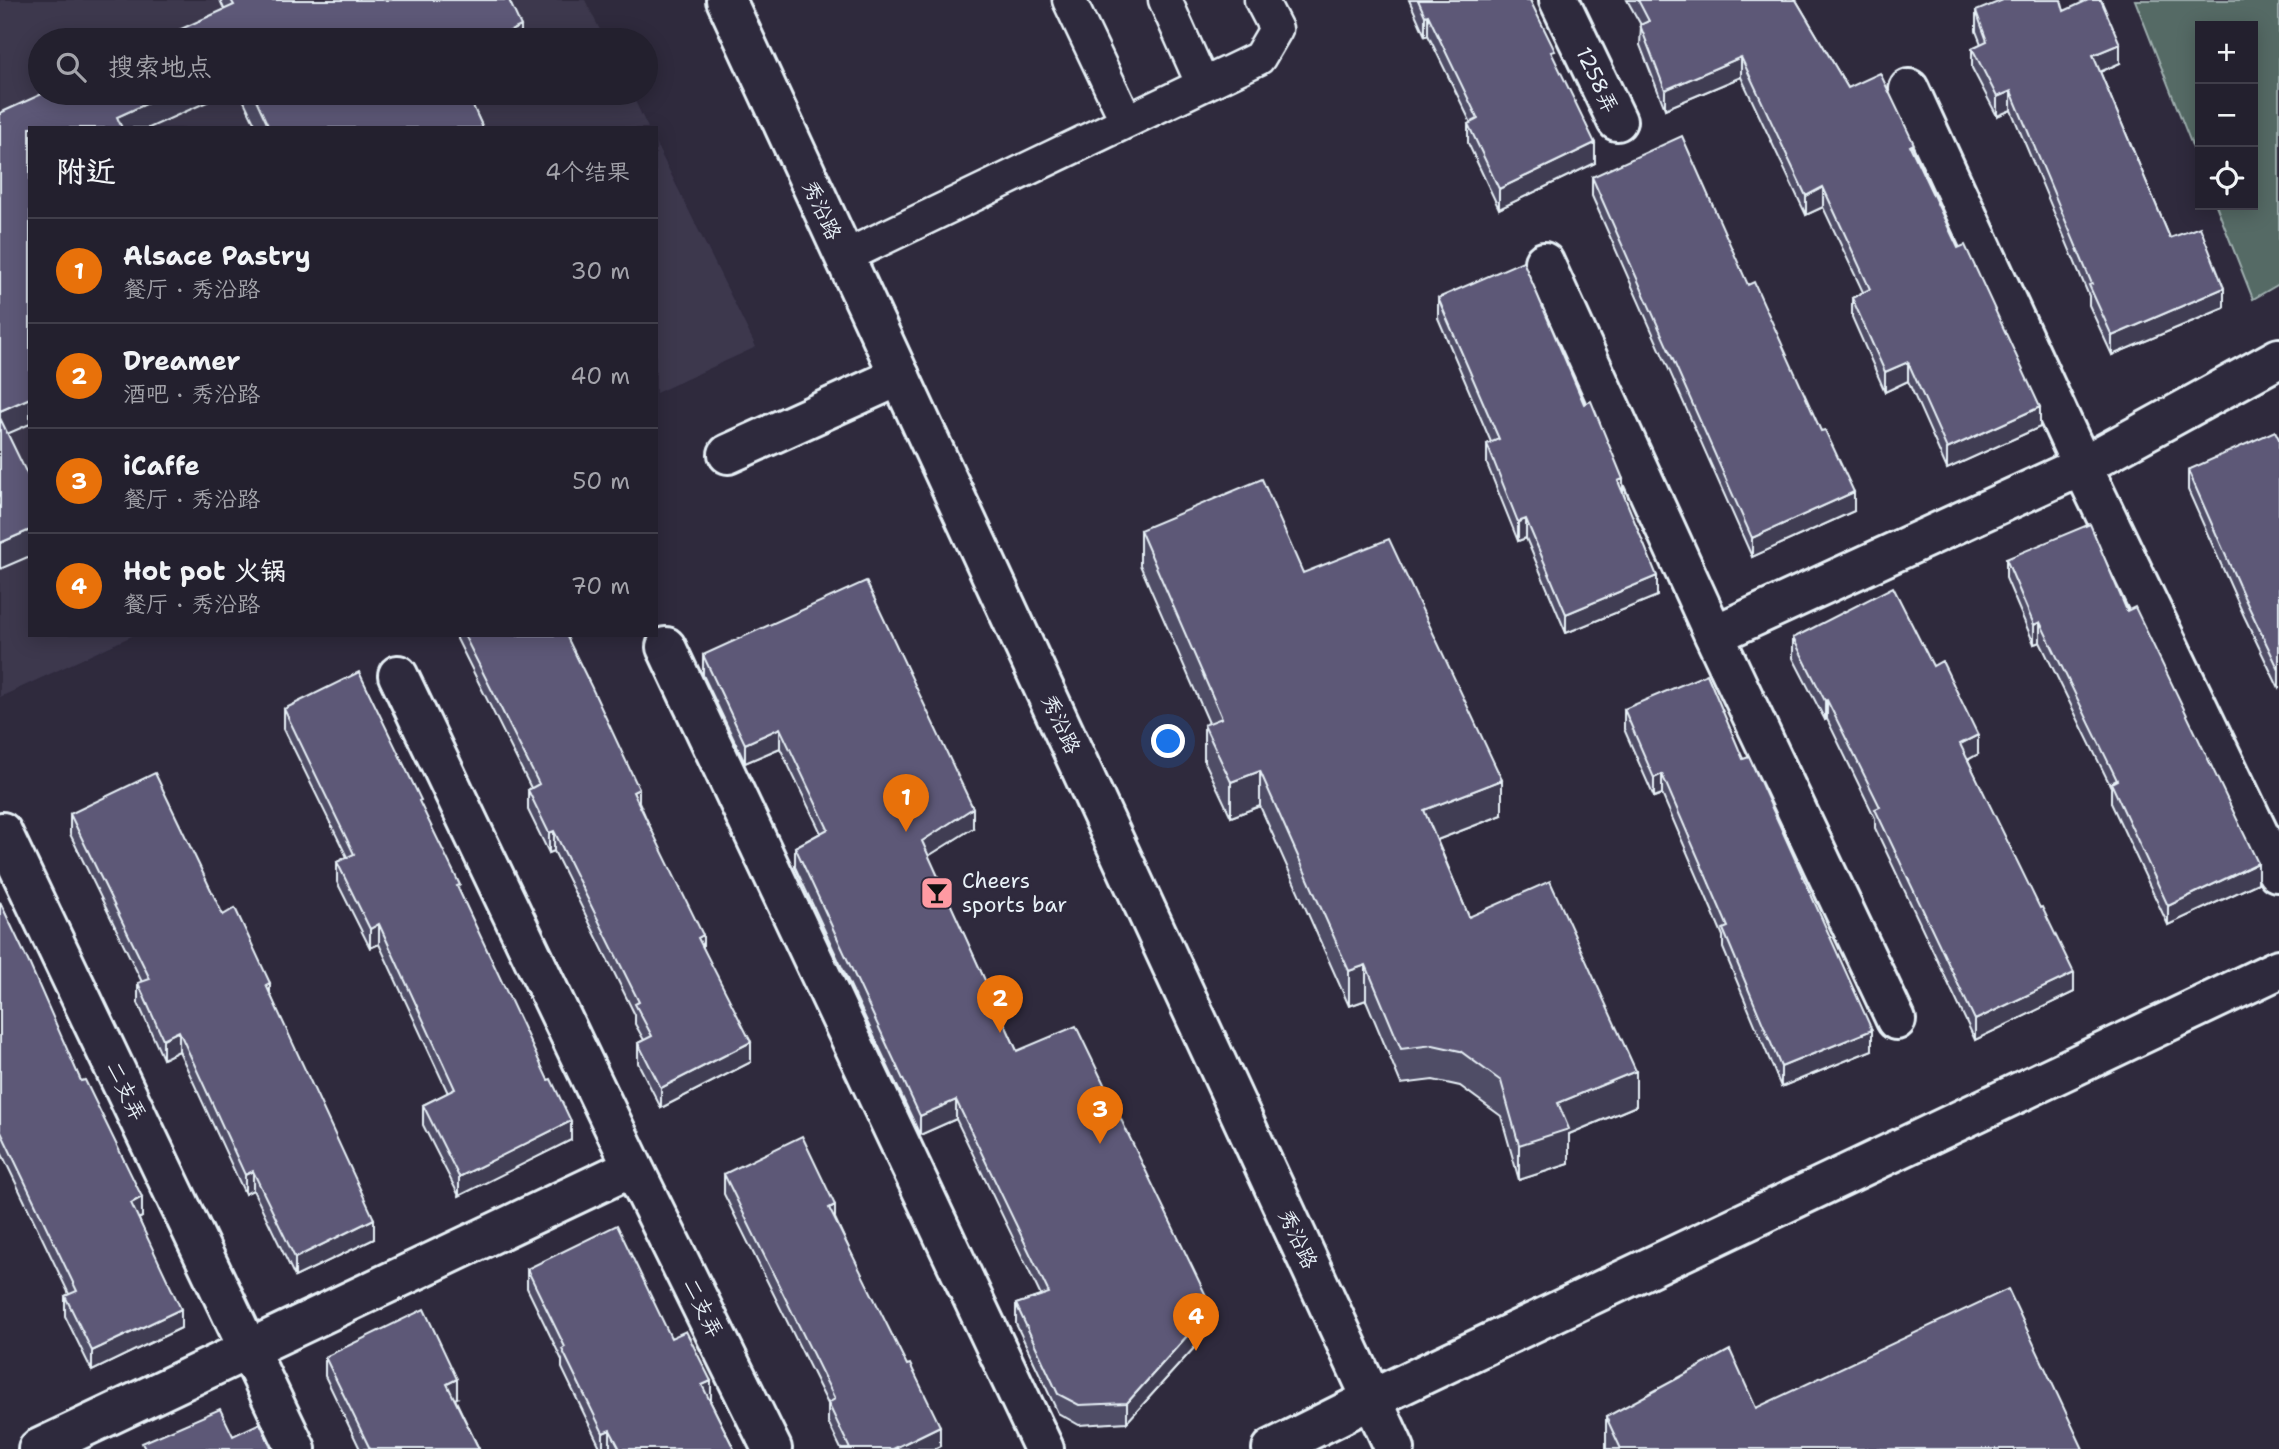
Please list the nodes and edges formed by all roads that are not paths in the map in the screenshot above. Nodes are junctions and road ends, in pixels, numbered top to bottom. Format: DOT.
graph roads {
  1 [pos="726,0"];
  2 [pos="1069,0"];
  3 [pos="1165,0"];
  4 [pos="1261,0"];
  5 [pos="1559,0"];
  6 [pos="1202,83"];
  7 [pos="1909,89"];
  8 [pos="1126,120"];
  9 [pos="1617,121"];
  10 [pos="844,257"];
  11 [pos="1544,262"];
  12 [pos="2279,358"];
  13 [pos="900,376"];
  14 [pos="728,454"];
  15 [pos="2082,466"];
  16 [pos="1714,635"];
  17 [pos="666,647"];
  18 [pos="398,675"];
  19 [pos="2,832"];
  20 [pos="2277,872"];
  21 [pos="2279,969"];
  22 [pos="1896,1020"];
  23 [pos="634,1167"];
  24 [pos="250,1350"];
  25 [pos="1372,1399"];
  26 [pos="38,1449"];
  27 [pos="296,1449"];
  28 [pos="772,1449"];
  29 [pos="1044,1449"];
  30 [pos="1272,1449"];
  31 [pos="1395,1449"];
  1 -- 10 [label="street, 秀沿路"];
  2 -- 8 [label="lane"];
  3 -- 6 [label="lane"];
  4 -- 6 [label="lane"];
  5 -- 9 [label="street, 1258弄"];
  6 -- 8 [label="lane"];
  7 -- 15 [label="street"];
  8 -- 10 [label="lane"];
  10 -- 13 [label="street, 秀沿路"];
  11 -- 16 [label="street"];
  12 -- 15 [label="street"];
  13 -- 14 [label="street"];
  13 -- 25 [label="street, 秀沿路"];
  15 -- 16 [label="street"];
  15 -- 20 [label="street"];
  16 -- 22 [label="street"];
  17 -- 29 [label="street"];
  18 -- 23 [label="street, 二支弄"];
  19 -- 24 [label="street, 二支弄"];
  21 -- 25 [label="street"];
  23 -- 24 [label="street"];
  23 -- 28 [label="street, 二支弄"];
  24 -- 26 [label="street"];
  24 -- 27 [label="street, 二支弄"];
  25 -- 30 [label="street"];
  25 -- 31 [label="street, 秀沿路"];
}
